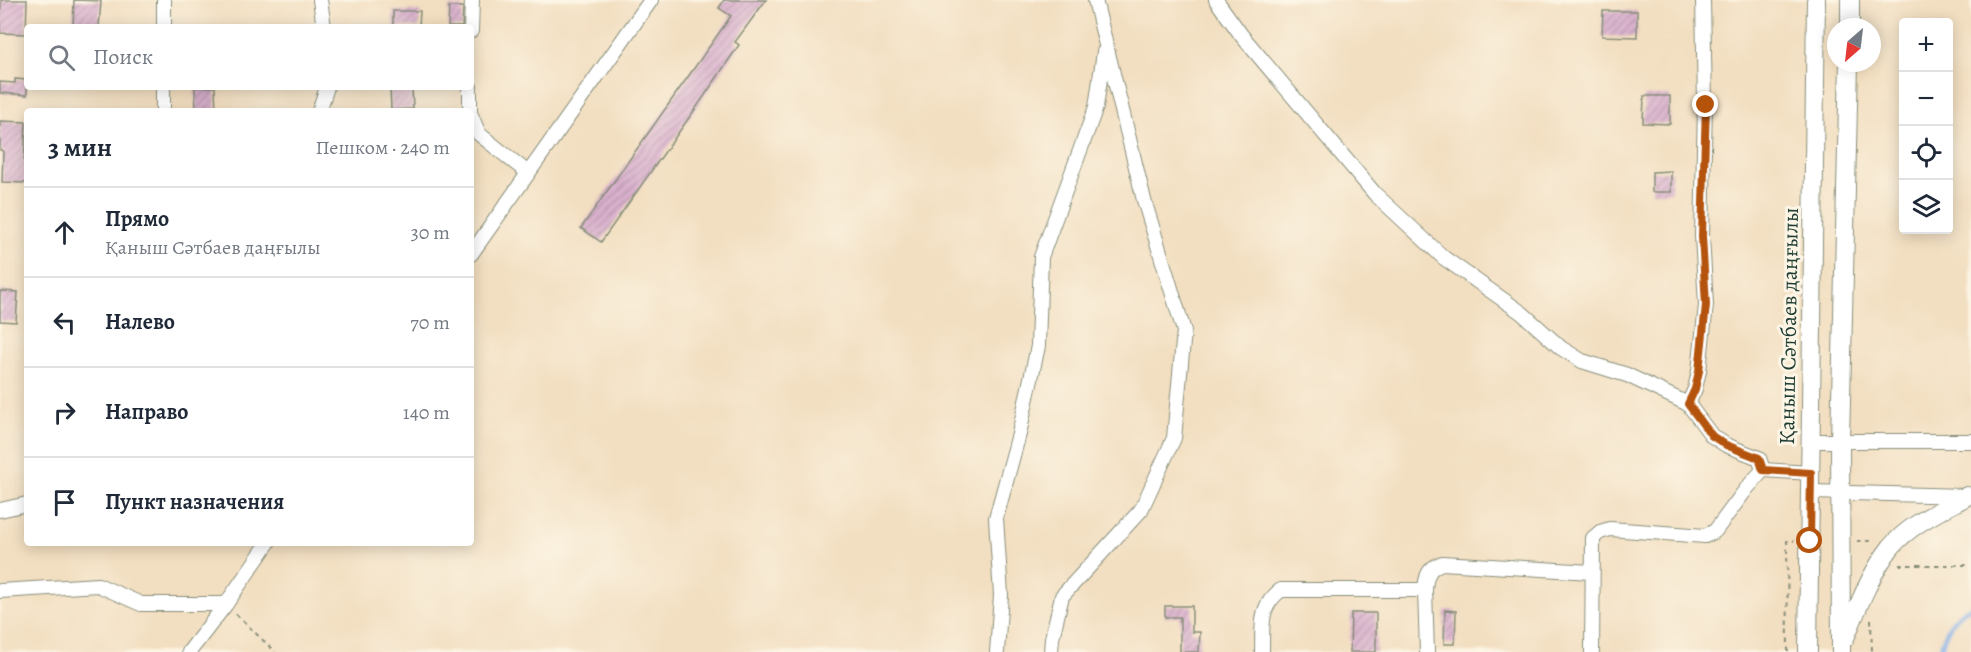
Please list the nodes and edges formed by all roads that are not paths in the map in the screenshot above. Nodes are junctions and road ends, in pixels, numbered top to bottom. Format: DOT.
graph roads {
  1 [pos="164,0"];
  2 [pos="320,0"];
  3 [pos="472,0"];
  4 [pos="651,0"];
  5 [pos="1095,0"];
  6 [pos="1216,0"];
  7 [pos="1703,0"];
  8 [pos="1816,0"];
  9 [pos="1850,0"];
  10 [pos="1850,18"];
  11 [pos="164,24"];
  12 [pos="324,24"];
  13 [pos="471,24"];
  14 [pos="1106,44"];
  15 [pos="1849,72"];
  16 [pos="163,90"];
  17 [pos="326,90"];
  18 [pos="470,90"];
  19 [pos="163,108"];
  20 [pos="320,108"];
  21 [pos="470,108"];
  22 [pos="474,122"];
  23 [pos="528,173"];
  24 [pos="474,250"];
  25 [pos="1688,404"];
  26 [pos="1811,441"];
  27 [pos="1840,441"];
  28 [pos="1971,441"];
  29 [pos="1763,470"];
  30 [pos="1811,473"];
  31 [pos="1811,492"];
  32 [pos="1841,493"];
  33 [pos="1969,496"];
  34 [pos="24,505"];
  35 [pos="0,510"];
  36 [pos="266,546"];
  37 [pos="1591,572"];
  38 [pos="1425,590"];
  39 [pos="0,591"];
  40 [pos="226,604"];
  41 [pos="1841,648"];
  42 [pos="189,652"];
  43 [pos="997,652"];
  44 [pos="1051,652"];
  45 [pos="1262,652"];
  46 [pos="1427,652"];
  47 [pos="1592,652"];
  48 [pos="1809,652"];
  1 -- 11 [label="street"];
  2 -- 12 [label="street"];
  3 -- 13 [label="street"];
  4 -- 23 [label="street"];
  5 -- 14 [label="street"];
  6 -- 25 [label="street"];
  7 -- 25 [label="street"];
  8 -- 26 [label="main road, Қаныш Сәтбаев даңғылы"];
  9 -- 10 [label="main road"];
  14 -- 43 [label="street"];
  14 -- 44 [label="street"];
  15 -- 27 [label="main road"];
  16 -- 19 [label="street"];
  17 -- 20 [label="street"];
  18 -- 21 [label="street"];
  22 -- 23 [label="street"];
  23 -- 24 [label="street"];
  25 -- 29 [label="street"];
  26 -- 27 [label="street"];
  26 -- 30 [label="main road, Қаныш Сәтбаев даңғылы"];
  27 -- 28 [label="street"];
  27 -- 32 [label="main road"];
  29 -- 30 [label="street"];
  29 -- 37 [label="street"];
  30 -- 31 [label="main road, Қаныш Сәтбаев даңғылы"];
  31 -- 32 [label="street"];
  31 -- 48 [label="main road, Қаныш Сәтбаев даңғылы"];
  32 -- 33 [label="street"];
  32 -- 41 [label="main road"];
  33 -- 41 [label="main road"];
  34 -- 35 [label="street"];
  36 -- 40 [label="street"];
  37 -- 38 [label="street"];
  37 -- 47 [label="street"];
  38 -- 45 [label="street"];
  38 -- 46 [label="street"];
  39 -- 40 [label="street"];
  40 -- 42 [label="street"];
}
